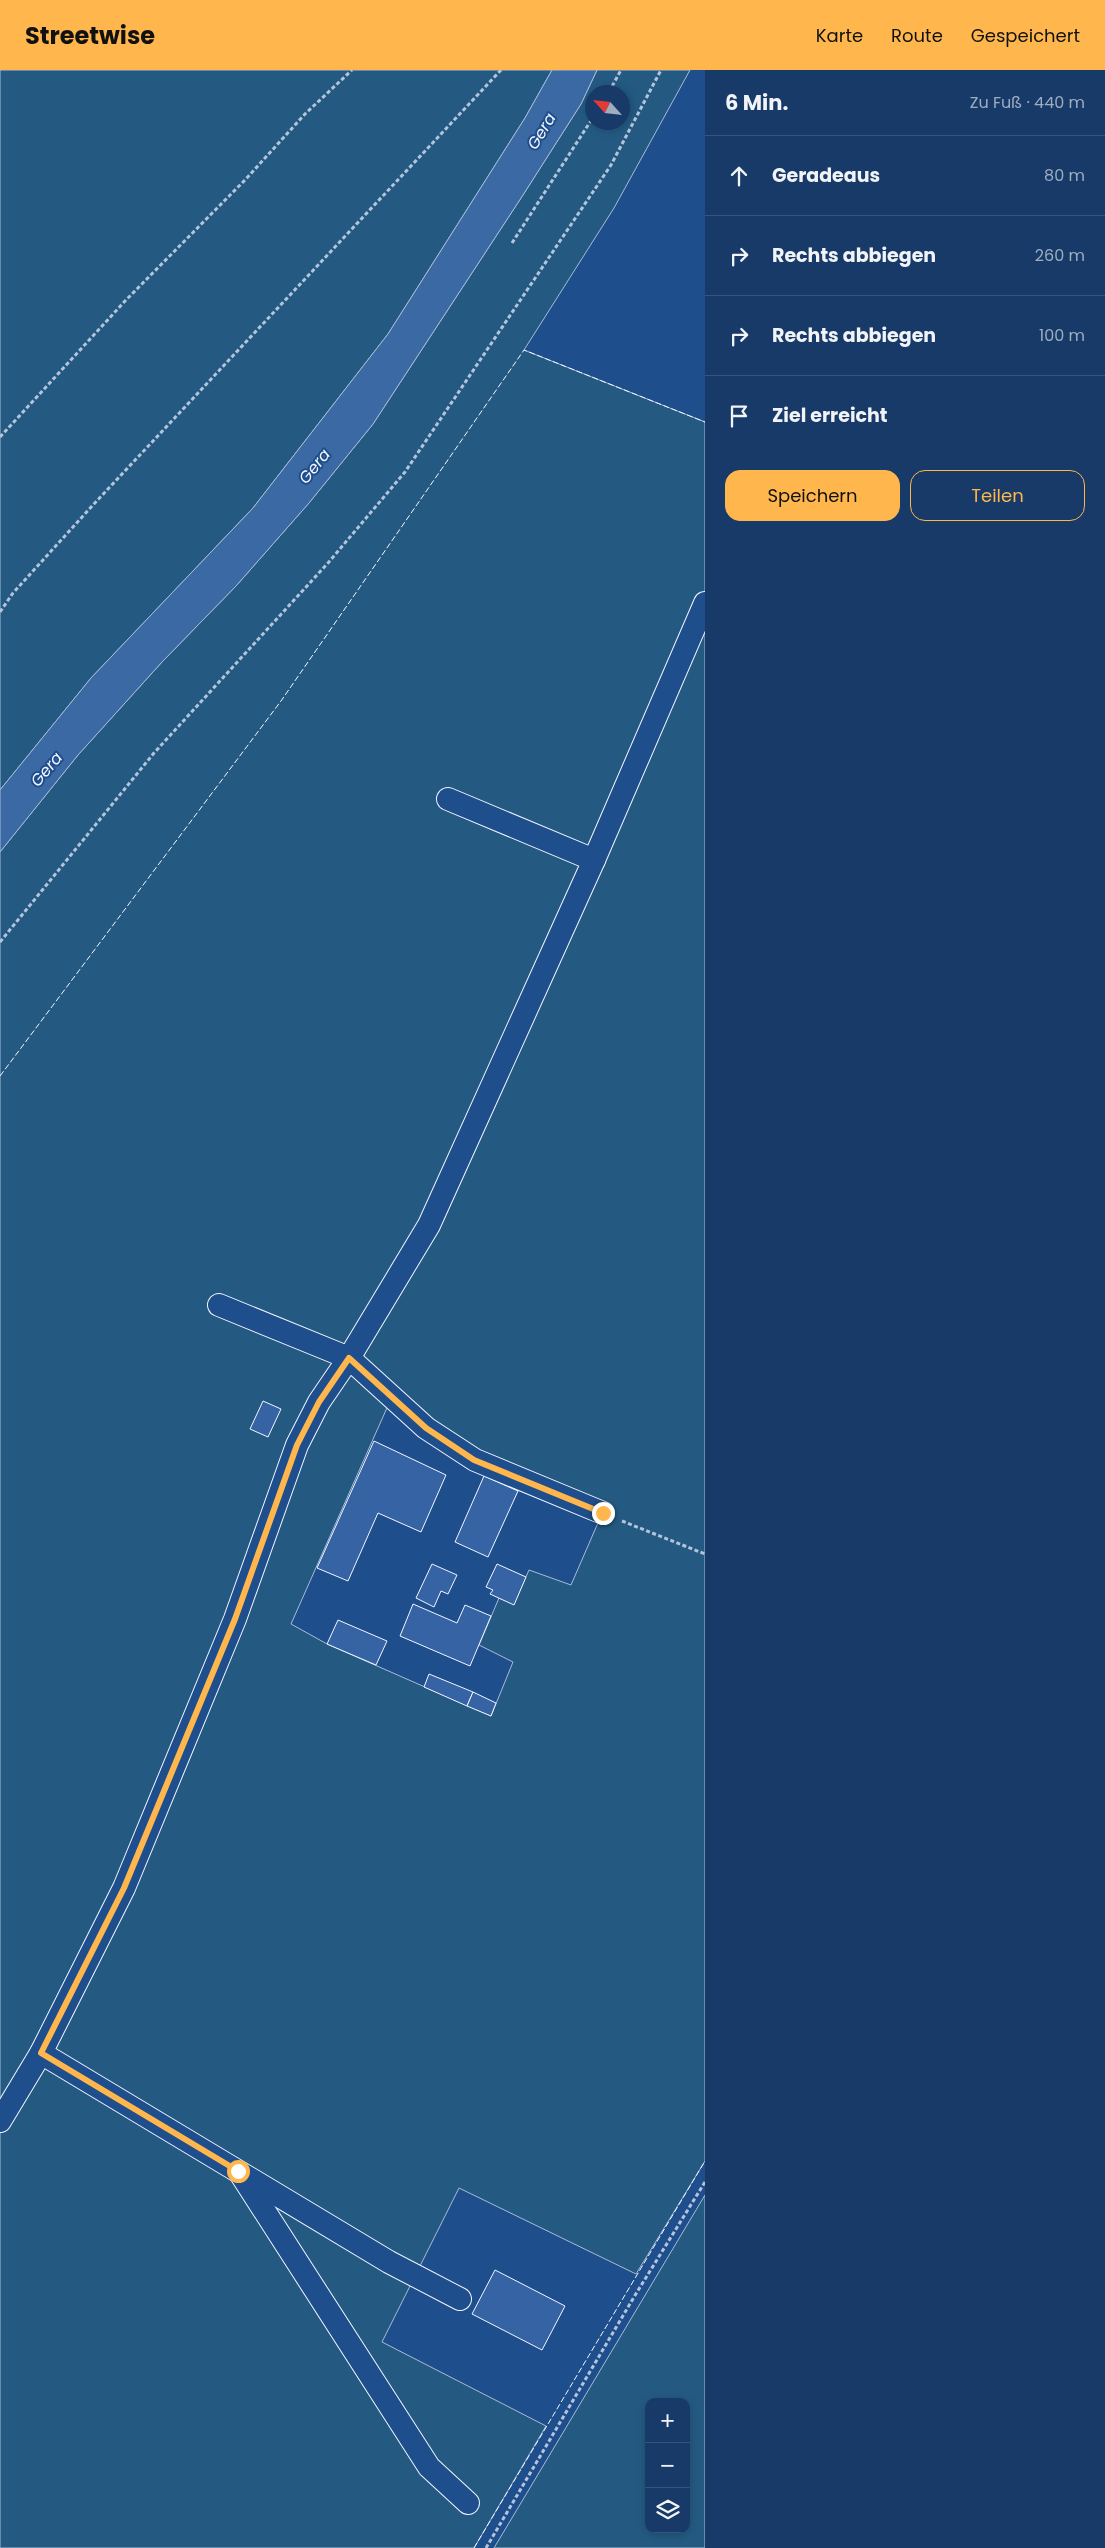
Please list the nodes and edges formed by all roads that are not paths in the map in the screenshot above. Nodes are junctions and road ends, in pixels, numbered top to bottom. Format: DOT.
graph roads {
  1 [pos="705,603"];
  2 [pos="448,799"];
  3 [pos="594,860"];
  4 [pos="219,1305"];
  5 [pos="349,1358"];
  6 [pos="603,1513"];
  7 [pos="41,2053"];
  8 [pos="0,2121"];
  9 [pos="238,2171"];
  10 [pos="460,2299"];
  11 [pos="468,2503"];
  1 -- 3 [label="lane"];
  2 -- 3 [label="lane"];
  3 -- 5 [label="lane"];
  4 -- 5 [label="lane"];
  5 -- 6 [label="lane"];
  5 -- 7 [label="lane"];
  7 -- 8 [label="lane"];
  7 -- 9 [label="lane"];
  9 -- 10 [label="lane"];
  9 -- 11 [label="lane"];
}
